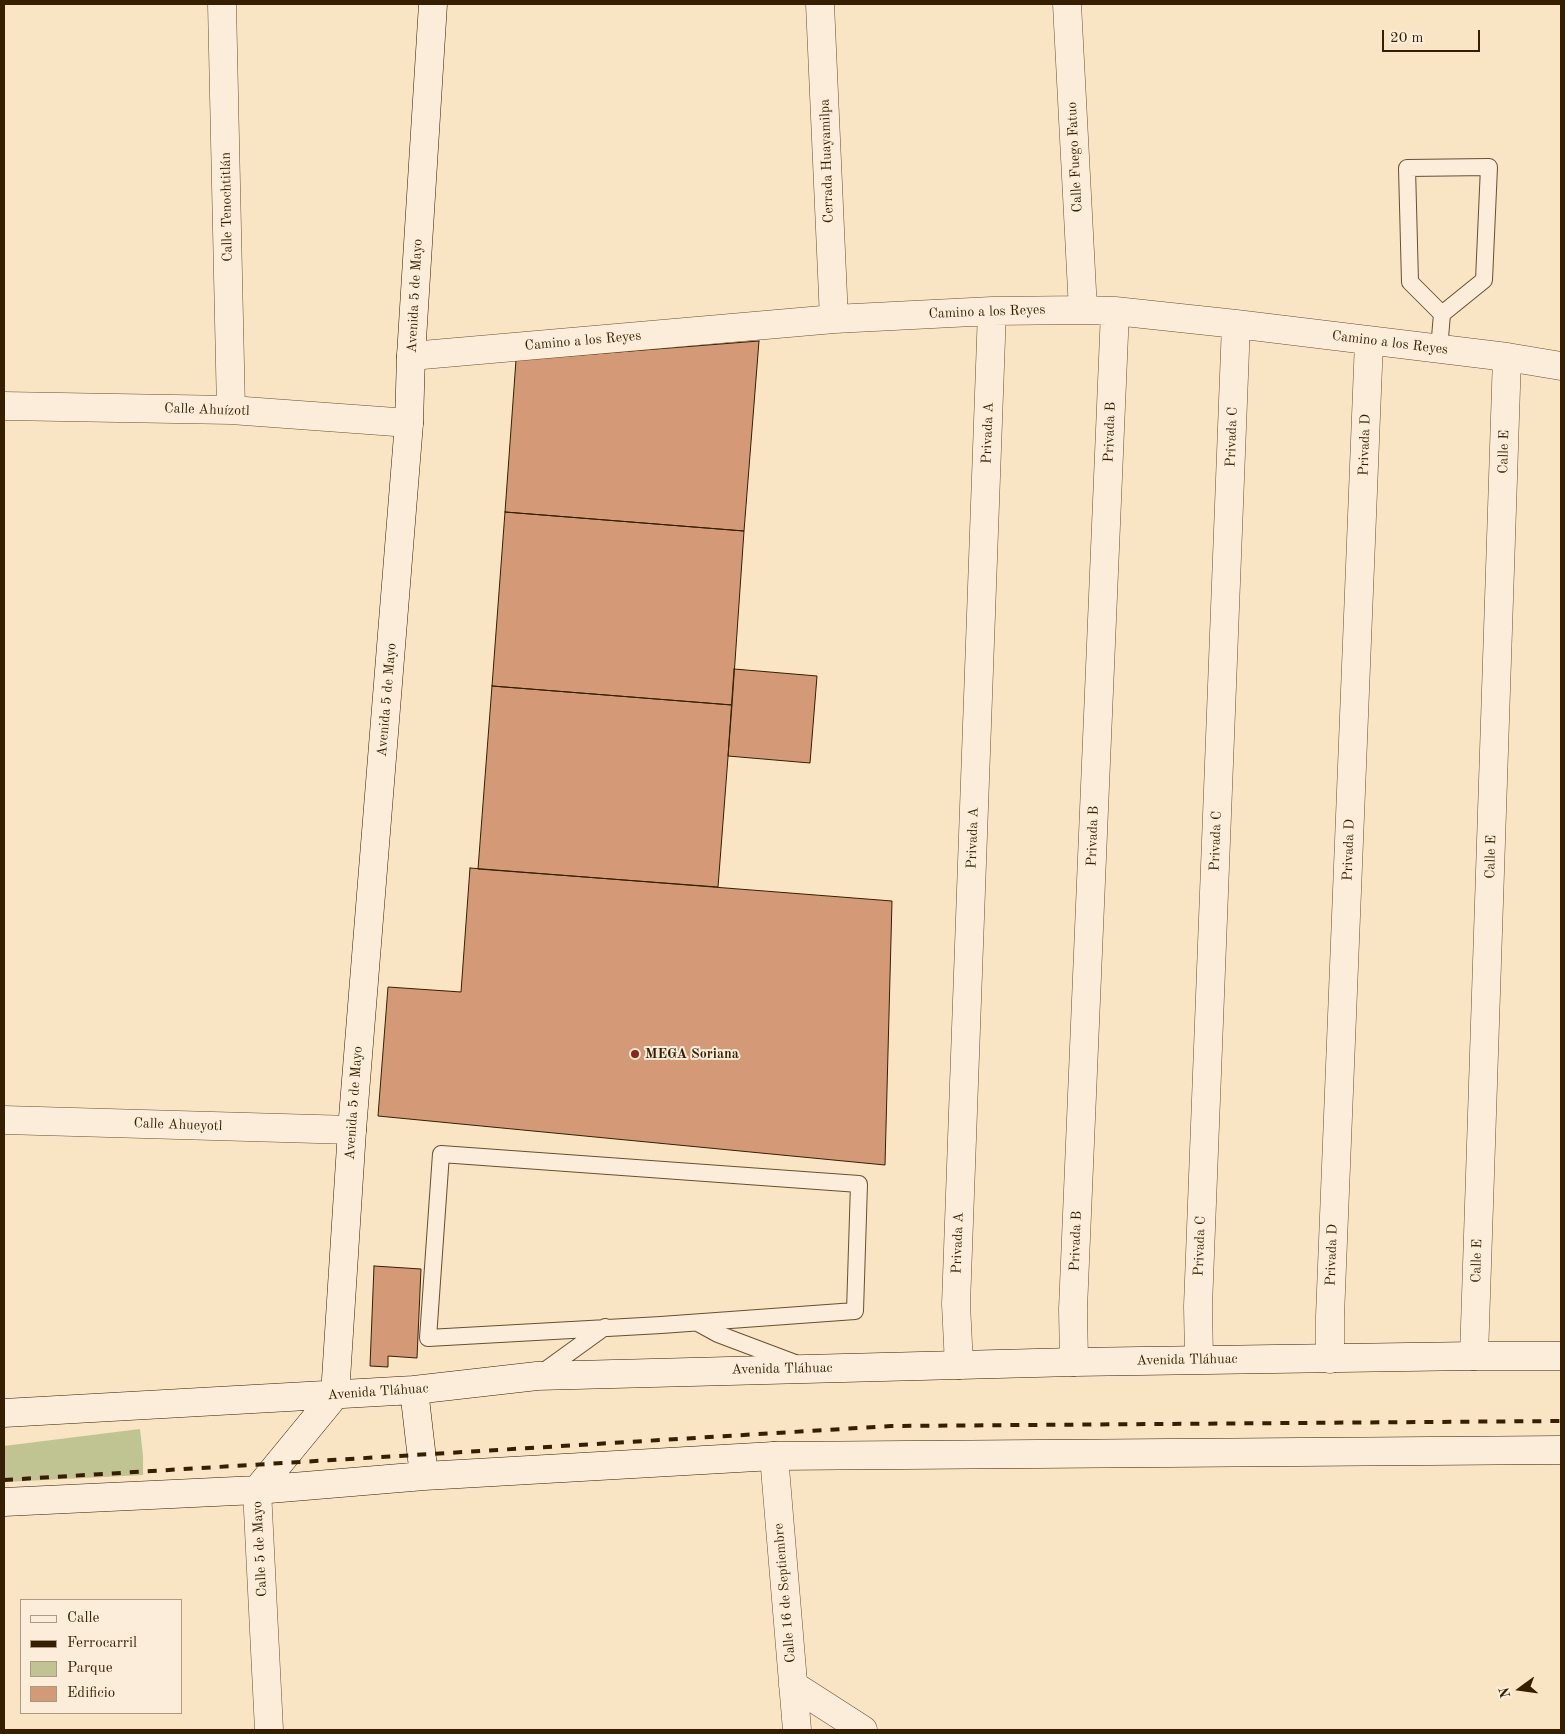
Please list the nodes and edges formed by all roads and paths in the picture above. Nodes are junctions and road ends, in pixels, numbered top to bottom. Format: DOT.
graph roads {
  1 [pos="222,4"];
  2 [pos="433,4"];
  3 [pos="820,4"];
  4 [pos="1067,4"];
  5 [pos="1083,310"];
  6 [pos="992,311"];
  7 [pos="1115,311"];
  8 [pos="1442,314"];
  9 [pos="834,318"];
  10 [pos="1236,324"];
  11 [pos="1369,341"];
  12 [pos="1439,349"];
  13 [pos="411,356"];
  14 [pos="1507,357"];
  15 [pos="1561,366"];
  16 [pos="4,406"];
  17 [pos="231,410"];
  18 [pos="409,423"];
  19 [pos="4,1120"];
  20 [pos="352,1130"];
  21 [pos="698,1322"];
  22 [pos="605,1327"];
  23 [pos="1474,1356"];
  24 [pos="1561,1356"];
  25 [pos="1330,1358"];
  26 [pos="1199,1359"];
  27 [pos="1074,1362"];
  28 [pos="959,1365"];
  29 [pos="809,1369"];
  30 [pos="537,1376"];
  31 [pos="414,1390"];
  32 [pos="335,1395"];
  33 [pos="4,1413"];
  34 [pos="1561,1450"];
  35 [pos="774,1456"];
  36 [pos="424,1476"];
  37 [pos="257,1490"];
  38 [pos="4,1502"];
  39 [pos="793,1685"];
  40 [pos="269,1730"];
  41 [pos="796,1730"];
  42 [pos="863,1730"];
  1 -- 17 [label="street, Calle Tenochtitlán"];
  2 -- 13 [label="street, Avenida 5 de Mayo"];
  3 -- 9 [label="street, Cerrada Huayamilpa"];
  4 -- 5 [label="street, Calle Fuego Fatuo"];
  5 -- 6 [label="street, Camino a los Reyes"];
  5 -- 7 [label="street, Camino a los Reyes"];
  6 -- 9 [label="street, Camino a los Reyes"];
  6 -- 28 [label="street, Privada A"];
  7 -- 10 [label="street, Camino a los Reyes"];
  7 -- 27 [label="street, Privada B"];
  8 -- 8 [label="lane"];
  8 -- 12 [label="lane"];
  9 -- 13 [label="street, Camino a los Reyes"];
  10 -- 11 [label="street, Camino a los Reyes"];
  10 -- 26 [label="street, Privada C"];
  11 -- 12 [label="street, Camino a los Reyes"];
  11 -- 25 [label="street, Privada D"];
  12 -- 14 [label="street, Camino a los Reyes"];
  13 -- 18 [label="street, Avenida 5 de Mayo"];
  14 -- 15 [label="street, Camino a los Reyes"];
  14 -- 23 [label="street, Calle E"];
  16 -- 17 [label="street, Calle Ahuízotl"];
  17 -- 18 [label="street, Calle Ahuízotl"];
  18 -- 20 [label="street, Avenida 5 de Mayo"];
  19 -- 20 [label="street, Calle Ahueyotl"];
  20 -- 32 [label="street, Avenida 5 de Mayo"];
  21 -- 22 [label="lane"];
  21 -- 22 [label="lane"];
  21 -- 29 [label="lane"];
  22 -- 30 [label="lane"];
  23 -- 24 [label="street, Avenida Tláhuac"];
  23 -- 25 [label="street, Avenida Tláhuac"];
  25 -- 26 [label="street, Avenida Tláhuac"];
  26 -- 27 [label="street, Avenida Tláhuac"];
  27 -- 28 [label="street, Avenida Tláhuac"];
  28 -- 29 [label="street, Avenida Tláhuac"];
  29 -- 30 [label="street, Avenida Tláhuac"];
  30 -- 31 [label="street, Avenida Tláhuac"];
  31 -- 32 [label="street, Avenida Tláhuac"];
  31 -- 36 [label="street"];
  32 -- 33 [label="street, Avenida Tláhuac"];
  32 -- 37 [label="street, Calle 5 de Mayo"];
  34 -- 35 [label="street"];
  35 -- 36 [label="street"];
  35 -- 39 [label="street, Calle 16 de Septiembre"];
  36 -- 37 [label="street"];
  37 -- 38 [label="street"];
  37 -- 40 [label="street, Calle 5 de Mayo"];
  39 -- 41 [label="street, Calle 16 de Septiembre"];
  39 -- 42 [label="street"];
}
